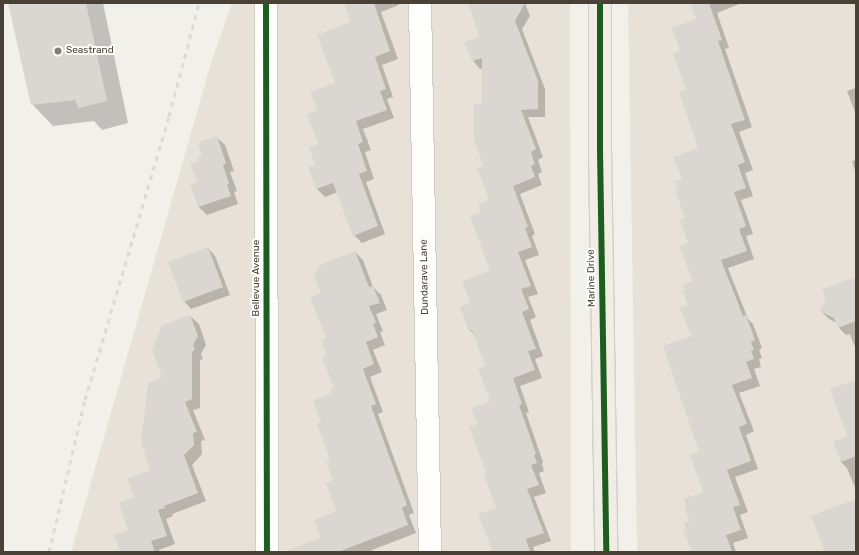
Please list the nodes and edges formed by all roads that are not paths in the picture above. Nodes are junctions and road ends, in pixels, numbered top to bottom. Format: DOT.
graph roads {
  1 [pos="266,3"];
  2 [pos="420,3"];
  3 [pos="600,3"];
  4 [pos="267,552"];
  5 [pos="430,552"];
  6 [pos="606,552"];
  1 -- 4 [label="street, Bellevue Avenue"];
  2 -- 5 [label="street, Dundarave Lane"];
  3 -- 6 [label="main road, Marine Drive"];
}
